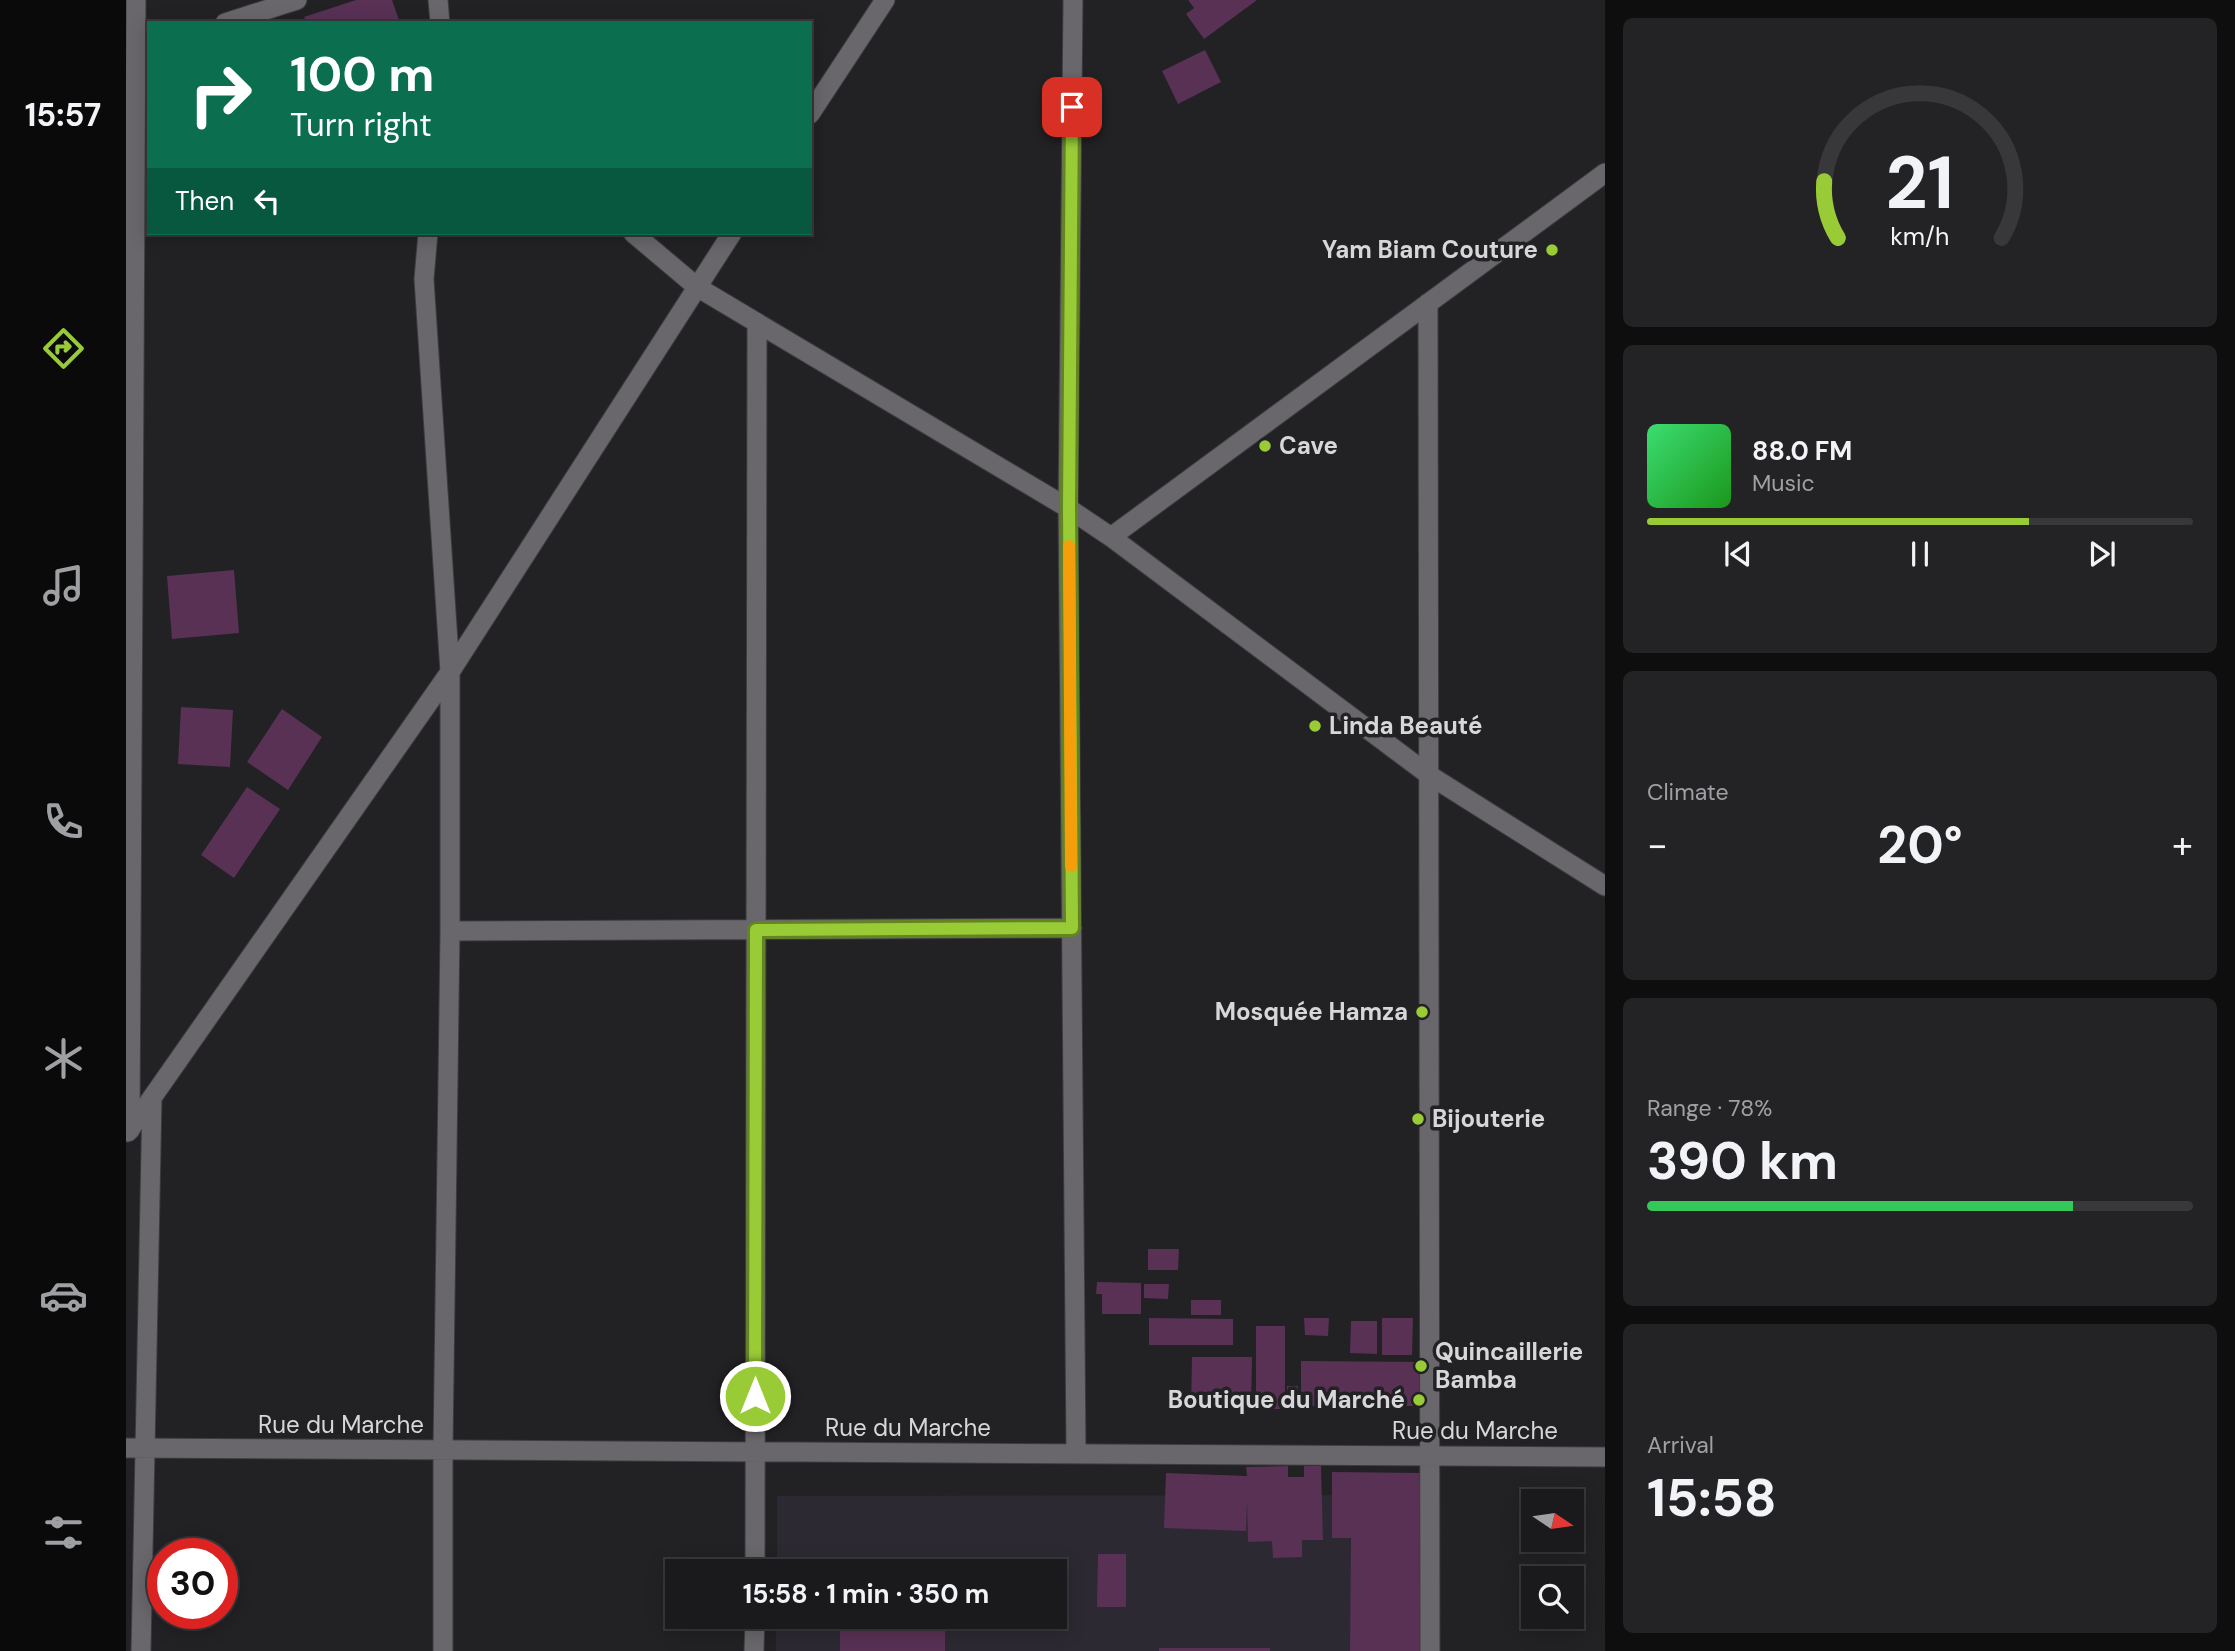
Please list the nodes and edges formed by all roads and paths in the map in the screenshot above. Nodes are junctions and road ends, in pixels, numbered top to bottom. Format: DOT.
graph roads {
  1 [pos="136,0"];
  2 [pos="298,0"];
  3 [pos="438,0"];
  4 [pos="885,0"];
  5 [pos="1073,0"];
  6 [pos="231,21"];
  7 [pos="440,21"];
  8 [pos="137,50"];
  9 [pos="812,111"];
  10 [pos="1605,173"];
  11 [pos="428,235"];
  12 [pos="635,235"];
  13 [pos="731,235"];
  14 [pos="697,287"];
  15 [pos="1428,303"];
  16 [pos="757,323"];
  17 [pos="1069,508"];
  18 [pos="1111,537"];
  19 [pos="450,672"];
  20 [pos="1429,775"];
  21 [pos="1605,886"];
  22 [pos="1072,928"];
  23 [pos="756,930"];
  24 [pos="450,931"];
  25 [pos="152,1097"];
  26 [pos="128,1133"];
  27 [pos="136,1448"];
  28 [pos="443,1450"];
  29 [pos="755,1451"];
  30 [pos="1076,1453"];
  31 [pos="1430,1456"];
  32 [pos="1605,1457"];
  33 [pos="755,1559"];
  34 [pos="755,1629"];
  35 [pos="141,1651"];
  36 [pos="443,1651"];
  37 [pos="754,1651"];
  38 [pos="1430,1651"];
  1 -- 8 [label="street"];
  2 -- 6 [label="street"];
  3 -- 7 [label="street"];
  4 -- 9 [label="street"];
  5 -- 17 [label="street"];
  8 -- 26 [label="street"];
  10 -- 15 [label="street"];
  11 -- 19 [label="street"];
  12 -- 14 [label="street"];
  13 -- 14 [label="street"];
  14 -- 16 [label="street"];
  14 -- 19 [label="street"];
  15 -- 18 [label="street"];
  15 -- 20 [label="street"];
  16 -- 17 [label="street"];
  16 -- 23 [label="street"];
  17 -- 18 [label="street"];
  17 -- 22 [label="street"];
  18 -- 20 [label="street"];
  19 -- 24 [label="street"];
  19 -- 25 [label="street"];
  20 -- 21 [label="street"];
  20 -- 31 [label="street"];
  22 -- 23 [label="street"];
  22 -- 30 [label="street"];
  23 -- 24 [label="street"];
  23 -- 29 [label="street"];
  24 -- 28 [label="street"];
  25 -- 26 [label="street"];
  25 -- 27 [label="street"];
  27 -- 28 [label="street, Rue du Marche"];
  27 -- 35 [label="street"];
  28 -- 29 [label="street, Rue du Marche"];
  28 -- 36 [label="street"];
  29 -- 30 [label="street, Rue du Marche"];
  29 -- 33 [label="street"];
  30 -- 31 [label="street, Rue du Marche"];
  31 -- 32 [label="street, Rue du Marche"];
  31 -- 38 [label="street"];
  34 -- 37 [label="street"];
}
